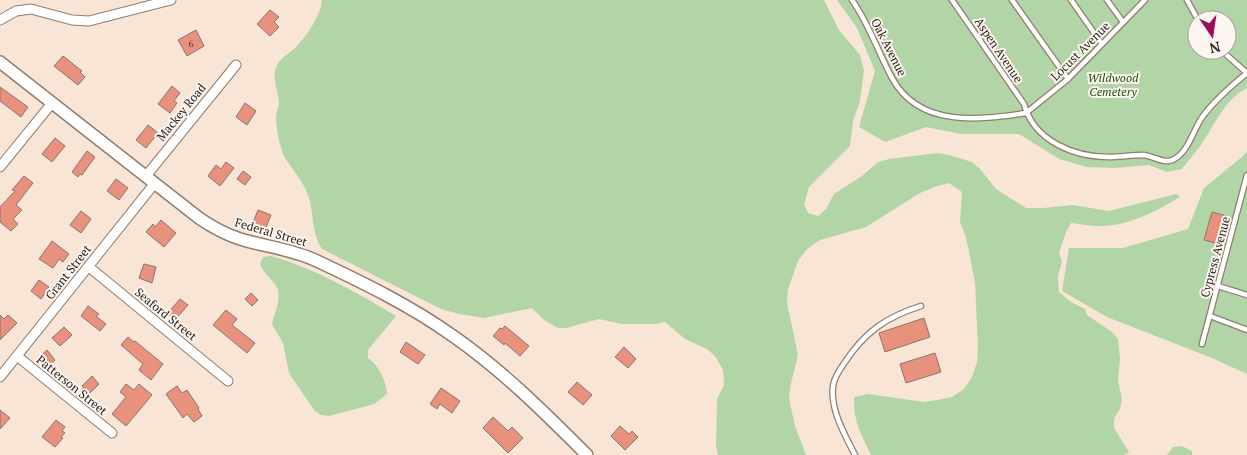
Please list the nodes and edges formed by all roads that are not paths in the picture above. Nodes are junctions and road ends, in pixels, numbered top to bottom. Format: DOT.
graph roads {
  1 [pos="171,0"];
  2 [pos="852,0"];
  3 [pos="952,0"];
  4 [pos="1012,0"];
  5 [pos="1071,0"];
  6 [pos="1107,0"];
  7 [pos="1143,1"];
  8 [pos="0,20"];
  9 [pos="1123,22"];
  10 [pos="1102,44"];
  11 [pos="1232,60"];
  12 [pos="0,62"];
  13 [pos="236,64"];
  14 [pos="1247,73"];
  15 [pos="1068,79"];
  16 [pos="52,103"];
  17 [pos="1026,113"];
  18 [pos="0,167"];
  19 [pos="1247,175"];
  20 [pos="150,179"];
  21 [pos="88,267"];
  22 [pos="1218,286"];
  23 [pos="1247,295"];
  24 [pos="921,306"];
  25 [pos="1210,316"];
  26 [pos="1247,330"];
  27 [pos="1202,344"];
  28 [pos="17,356"];
  29 [pos="0,377"];
  30 [pos="228,381"];
  31 [pos="112,433"];
  32 [pos="587,455"];
  33 [pos="855,455"];
  1 -- 8 [label="street"];
  2 -- 17 [label="lane, Oak Avenue"];
  3 -- 17 [label="lane, Aspen Avenue"];
  4 -- 15 [label="lane"];
  5 -- 10 [label="lane"];
  6 -- 9 [label="lane"];
  7 -- 9 [label="lane, Locust Avenue"];
  9 -- 10 [label="lane, Locust Avenue"];
  10 -- 15 [label="lane, Locust Avenue"];
  11 -- 14 [label="lane"];
  12 -- 16 [label="street, Federal Street"];
  13 -- 20 [label="street, Mackey Road"];
  14 -- 17 [label="lane, Aspen Avenue"];
  15 -- 17 [label="lane, Locust Avenue"];
  16 -- 18 [label="street"];
  16 -- 20 [label="street, Federal Street"];
  19 -- 22 [label="lane, Cypress Avenue"];
  20 -- 21 [label="street, Grant Street"];
  20 -- 32 [label="street, Federal Street"];
  21 -- 28 [label="street, Grant Street"];
  21 -- 30 [label="street, Seaford Street"];
  22 -- 23 [label="lane"];
  22 -- 25 [label="lane, Cypress Avenue"];
  24 -- 33 [label="lane"];
  25 -- 26 [label="lane"];
  25 -- 27 [label="lane, Cypress Avenue"];
  28 -- 29 [label="street, Grant Street"];
  28 -- 31 [label="street, Patterson Street"];
}
